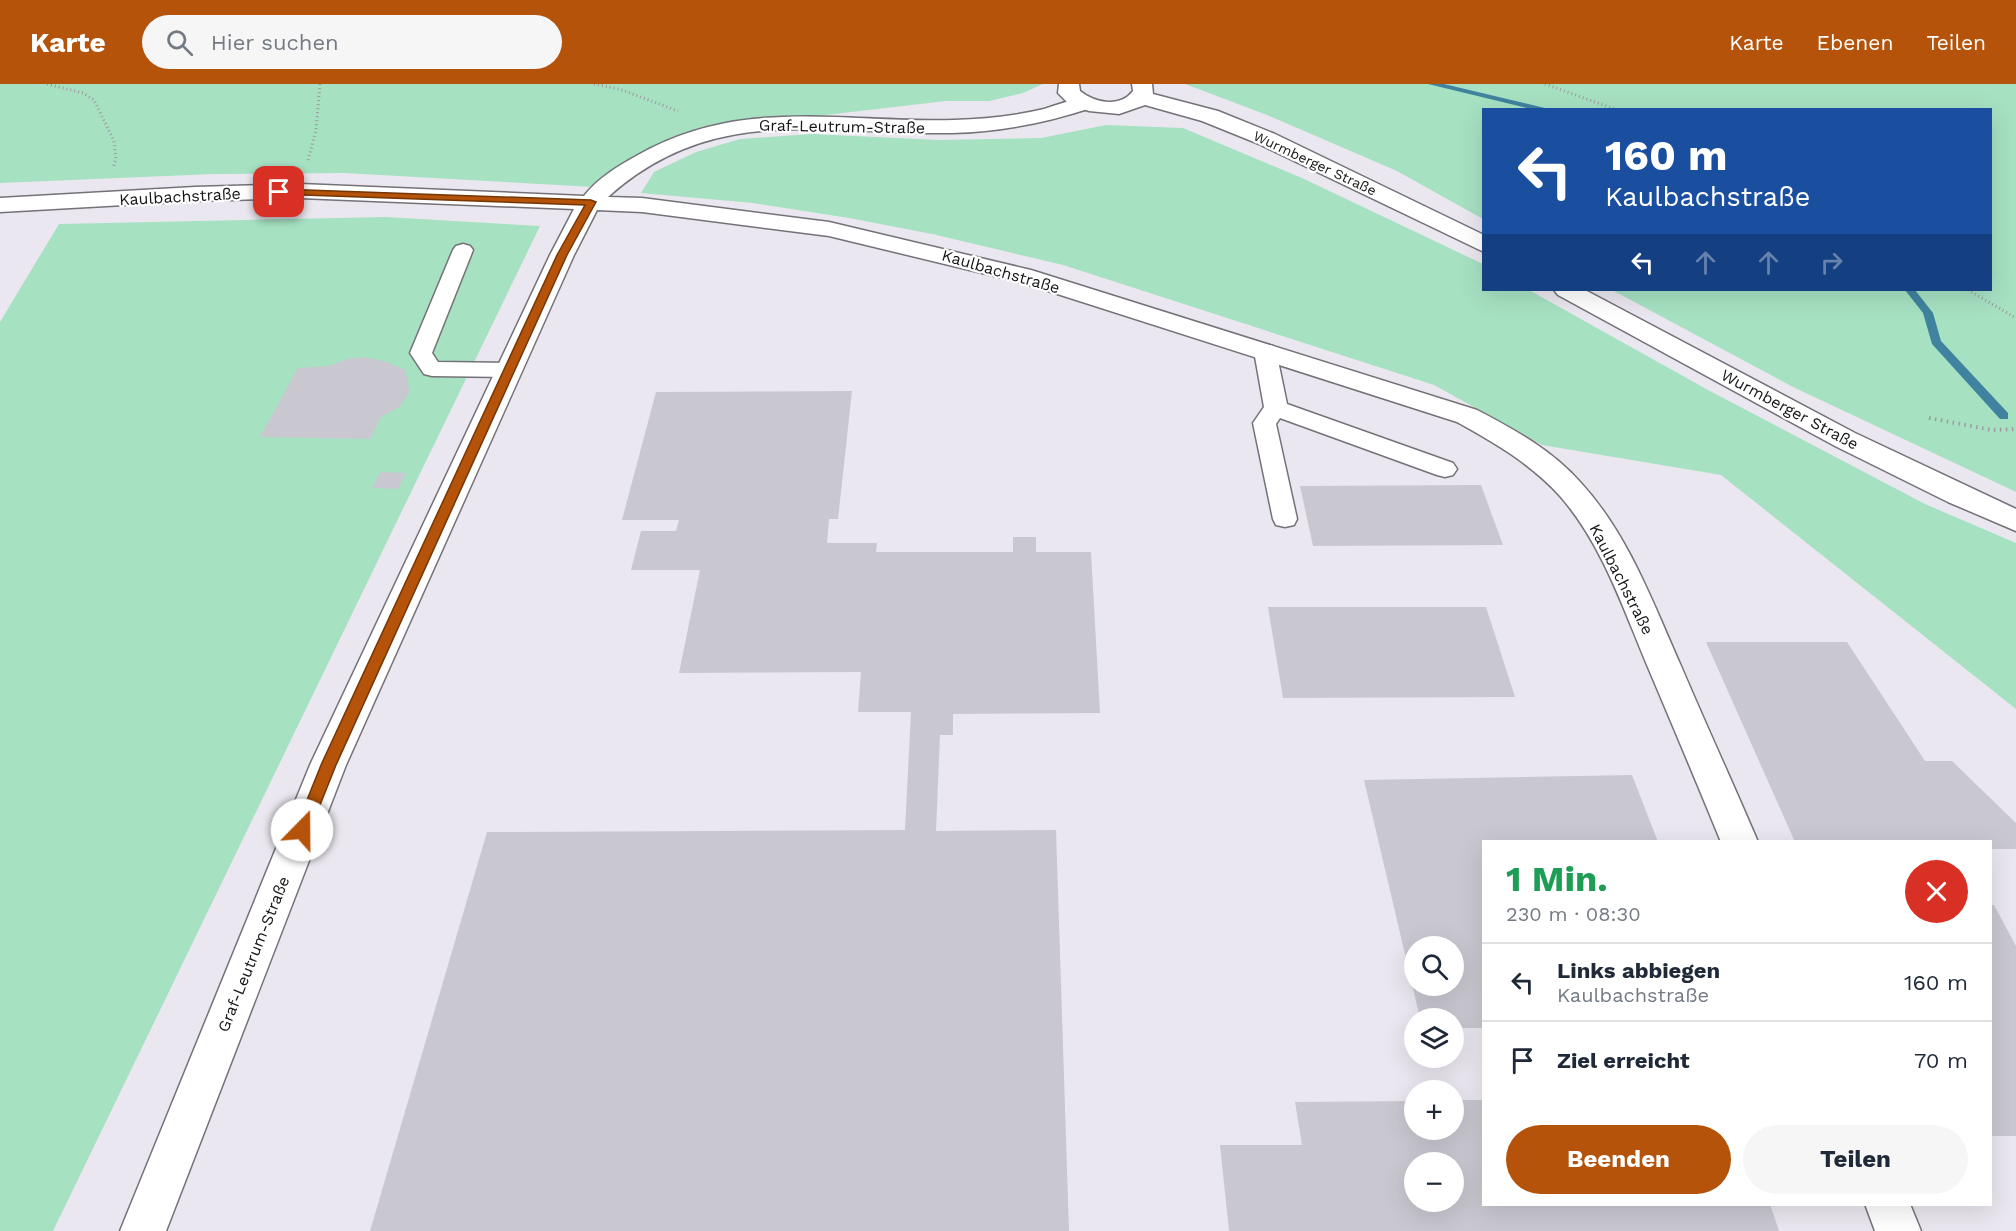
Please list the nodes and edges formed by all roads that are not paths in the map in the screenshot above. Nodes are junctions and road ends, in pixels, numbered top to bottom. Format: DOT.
graph roads {
  1 [pos="1142,91"];
  2 [pos="1076,94"];
  3 [pos="591,202"];
  4 [pos="0,205"];
  5 [pos="1482,244"];
  6 [pos="463,250"];
  7 [pos="1569,291"];
  8 [pos="1265,351"];
  9 [pos="511,370"];
  10 [pos="1276,408"];
  11 [pos="1445,469"];
  12 [pos="1284,519"];
  13 [pos="2016,521"];
  14 [pos="1739,840"];
  15 [pos="1888,1206"];
  16 [pos="142,1231"];
  17 [pos="1898,1231"];
  1 -- 2 [label="street, Wurmberger Straße"];
  1 -- 5 [label="street, Wurmberger Straße"];
  2 -- 3 [label="street, Graf-Leutrum-Straße"];
  3 -- 4 [label="street, Kaulbachstraße"];
  3 -- 8 [label="street, Kaulbachstraße"];
  3 -- 9 [label="street, Graf-Leutrum-Straße"];
  6 -- 9 [label="lane"];
  7 -- 13 [label="street, Wurmberger Straße"];
  8 -- 10 [label="lane"];
  8 -- 14 [label="street, Kaulbachstraße"];
  9 -- 16 [label="street, Graf-Leutrum-Straße"];
  10 -- 11 [label="lane"];
  10 -- 12 [label="lane"];
  15 -- 17 [label="street"];
}
